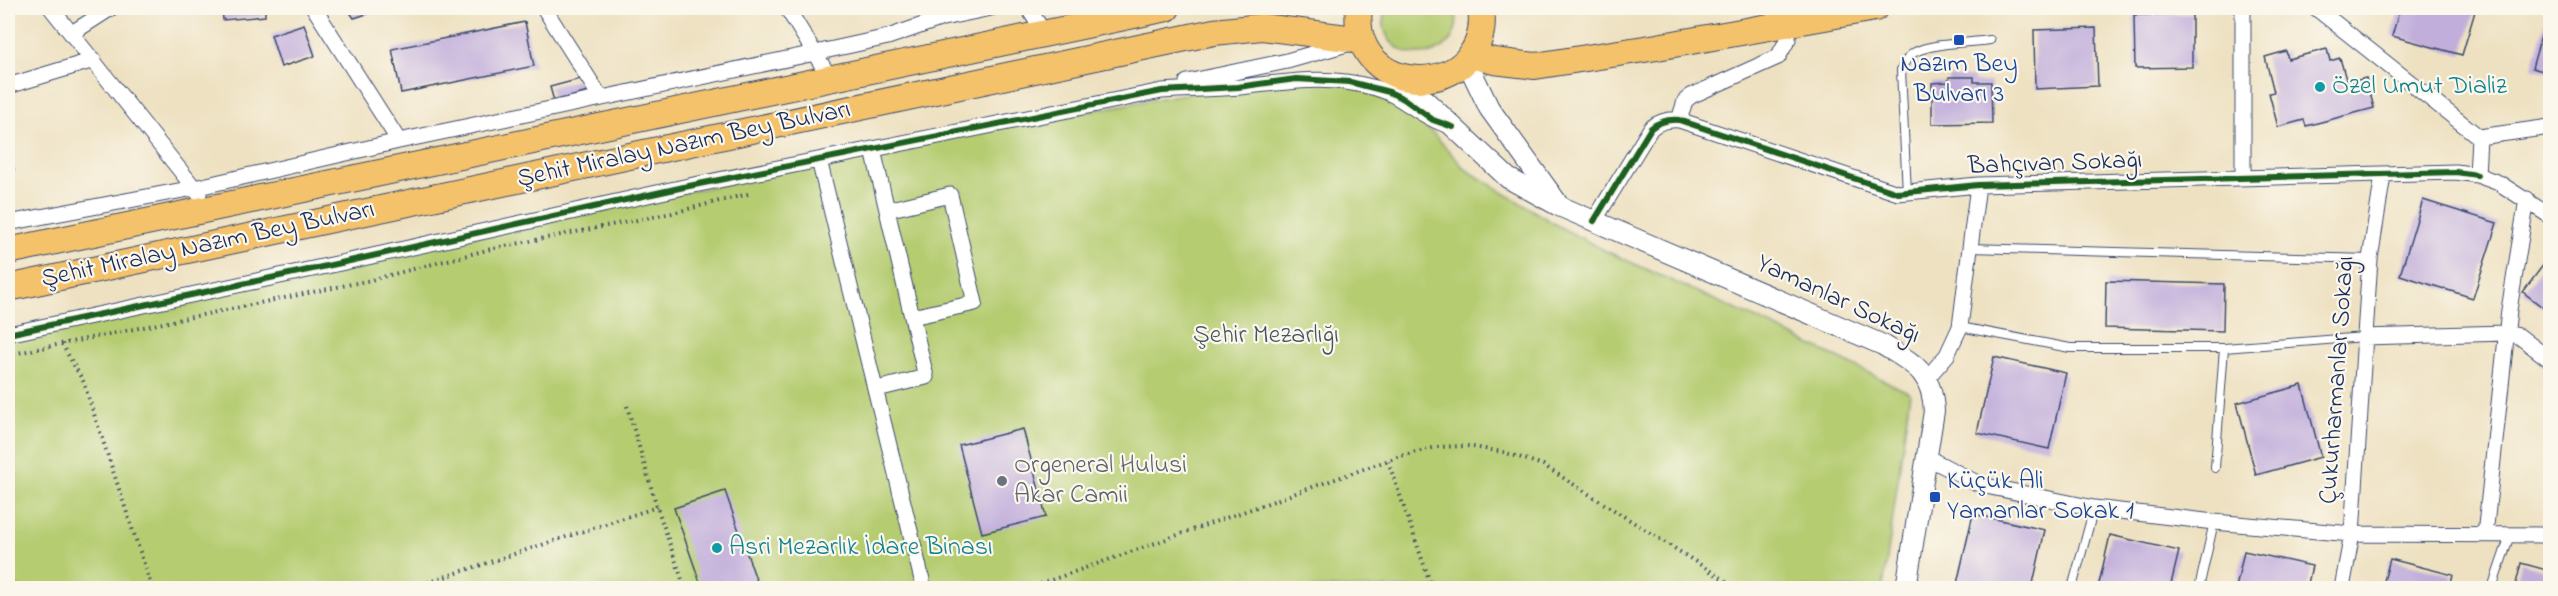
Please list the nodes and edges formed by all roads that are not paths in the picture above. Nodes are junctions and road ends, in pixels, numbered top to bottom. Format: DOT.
graph roads {
  1 [pos="51,8"];
  2 [pos="111,8"];
  3 [pos="314,8"];
  4 [pos="544,8"];
  5 [pos="788,8"];
  6 [pos="991,8"];
  7 [pos="1028,8"];
  8 [pos="1160,8"];
  9 [pos="1359,8"];
  10 [pos="1481,8"];
  11 [pos="1875,8"];
  12 [pos="2243,8"];
  13 [pos="2316,8"];
  14 [pos="1788,23"];
  15 [pos="72,33"];
  16 [pos="1045,34"];
  17 [pos="1990,39"];
  18 [pos="1362,40"];
  19 [pos="814,53"];
  20 [pos="1468,58"];
  21 [pos="94,60"];
  22 [pos="1401,77"];
  23 [pos="830,78"];
  24 [pos="8,86"];
  25 [pos="1162,91"];
  26 [pos="601,98"];
  27 [pos="1679,120"];
  28 [pos="1454,127"];
  29 [pos="2550,127"];
  30 [pos="2480,137"];
  31 [pos="399,141"];
  32 [pos="873,150"];
  33 [pos="819,160"];
  34 [pos="2383,175"];
  35 [pos="2477,175"];
  36 [pos="2243,178"];
  37 [pos="1978,185"];
  38 [pos="194,188"];
  39 [pos="1908,193"];
  40 [pos="2527,199"];
  41 [pos="1559,206"];
  42 [pos="210,208"];
  43 [pos="887,210"];
  44 [pos="2550,216"];
  45 [pos="1594,221"];
  46 [pos="8,223"];
  47 [pos="1970,248"];
  48 [pos="8,251"];
  49 [pos="2370,259"];
  50 [pos="8,288"];
  51 [pos="912,318"];
  52 [pos="1960,327"];
  53 [pos="2506,333"];
  54 [pos="8,334"];
  55 [pos="2364,337"];
  56 [pos="2224,348"];
  57 [pos="2550,360"];
  58 [pos="1927,378"];
  59 [pos="877,389"];
  60 [pos="1926,457"];
  61 [pos="2215,468"];
  62 [pos="2094,508"];
  63 [pos="2214,522"];
  64 [pos="2352,534"];
  65 [pos="2486,535"];
  66 [pos="2510,535"];
  67 [pos="2550,535"];
  68 [pos="924,588"];
  69 [pos="1906,588"];
  70 [pos="2072,588"];
  71 [pos="2199,588"];
  72 [pos="2342,588"];
  73 [pos="2492,588"];
  1 -- 15 [label="street"];
  2 -- 15 [label="street"];
  3 -- 31 [label="street"];
  4 -- 26 [label="street"];
  5 -- 19 [label="street"];
  6 -- 19 [label="street"];
  7 -- 16 [label="street"];
  8 -- 16 [label="main road, Şehit Miralay Nazım Bey Bulvarı"];
  9 -- 18 [label="main road"];
  10 -- 20 [label="main road"];
  11 -- 14 [label="main road"];
  12 -- 36 [label="street"];
  13 -- 30 [label="street"];
  14 -- 20 [label="main road"];
  14 -- 27 [label="street"];
  15 -- 21 [label="street"];
  16 -- 23 [label="main road, Şehit Miralay Nazım Bey Bulvarı"];
  17 -- 39 [label="lane"];
  18 -- 22 [label="main road"];
  18 -- 25 [label="street"];
  18 -- 50 [label="main road, Şehit Miralay Nazım Bey Bulvarı"];
  19 -- 23 [label="street"];
  19 -- 26 [label="street"];
  20 -- 22 [label="main road"];
  20 -- 41 [label="street"];
  21 -- 24 [label="street"];
  21 -- 38 [label="street"];
  22 -- 28 [label="street, Yamanlar Sokağı"];
  23 -- 42 [label="main road, Şehit Miralay Nazım Bey Bulvarı"];
  25 -- 28 [label="street"];
  25 -- 32 [label="street"];
  26 -- 31 [label="street"];
  27 -- 39 [label="street, Bahçıvan Sokağı"];
  27 -- 45 [label="street"];
  28 -- 41 [label="street, Yamanlar Sokağı"];
  29 -- 30 [label="street"];
  30 -- 35 [label="street"];
  31 -- 38 [label="street"];
  32 -- 33 [label="street"];
  32 -- 43 [label="street"];
  33 -- 54 [label="street"];
  33 -- 59 [label="street"];
  34 -- 35 [label="street, Bahçıvan Sokağı"];
  34 -- 36 [label="street, Bahçıvan Sokağı"];
  34 -- 49 [label="street, Çukurharmanlar Sokağı"];
  35 -- 40 [label="street, Bahçıvan Sokağı"];
  36 -- 37 [label="street, Bahçıvan Sokağı"];
  37 -- 39 [label="street, Bahçıvan Sokağı"];
  37 -- 47 [label="street"];
  38 -- 42 [label="street"];
  38 -- 46 [label="street"];
  40 -- 44 [label="street, Bahçıvan Sokağı"];
  40 -- 53 [label="street"];
  41 -- 45 [label="street, Yamanlar Sokağı"];
  42 -- 48 [label="main road, Şehit Miralay Nazım Bey Bulvarı"];
  43 -- 51 [label="street"];
  43 -- 51 [label="street"];
  45 -- 58 [label="street, Yamanlar Sokağı"];
  47 -- 49 [label="lane"];
  47 -- 52 [label="street"];
  49 -- 55 [label="street, Çukurharmanlar Sokağı"];
  51 -- 59 [label="street"];
  52 -- 56 [label="lane"];
  52 -- 58 [label="street"];
  53 -- 55 [label="street"];
  53 -- 57 [label="street"];
  53 -- 65 [label="street"];
  55 -- 56 [label="lane"];
  55 -- 64 [label="street, Çukurharmanlar Sokağı"];
  56 -- 61 [label="lane"];
  58 -- 60 [label="street, Yamanlar Sokağı"];
  59 -- 68 [label="street"];
  60 -- 62 [label="street"];
  60 -- 69 [label="street, Yamanlar Sokağı"];
  62 -- 63 [label="street"];
  62 -- 70 [label="lane"];
  63 -- 64 [label="street"];
  63 -- 71 [label="lane"];
  64 -- 65 [label="street"];
  64 -- 72 [label="street, Çukurharmanlar Sokağı"];
  65 -- 66 [label="street"];
  66 -- 67 [label="street"];
  66 -- 73 [label="lane"];
}
